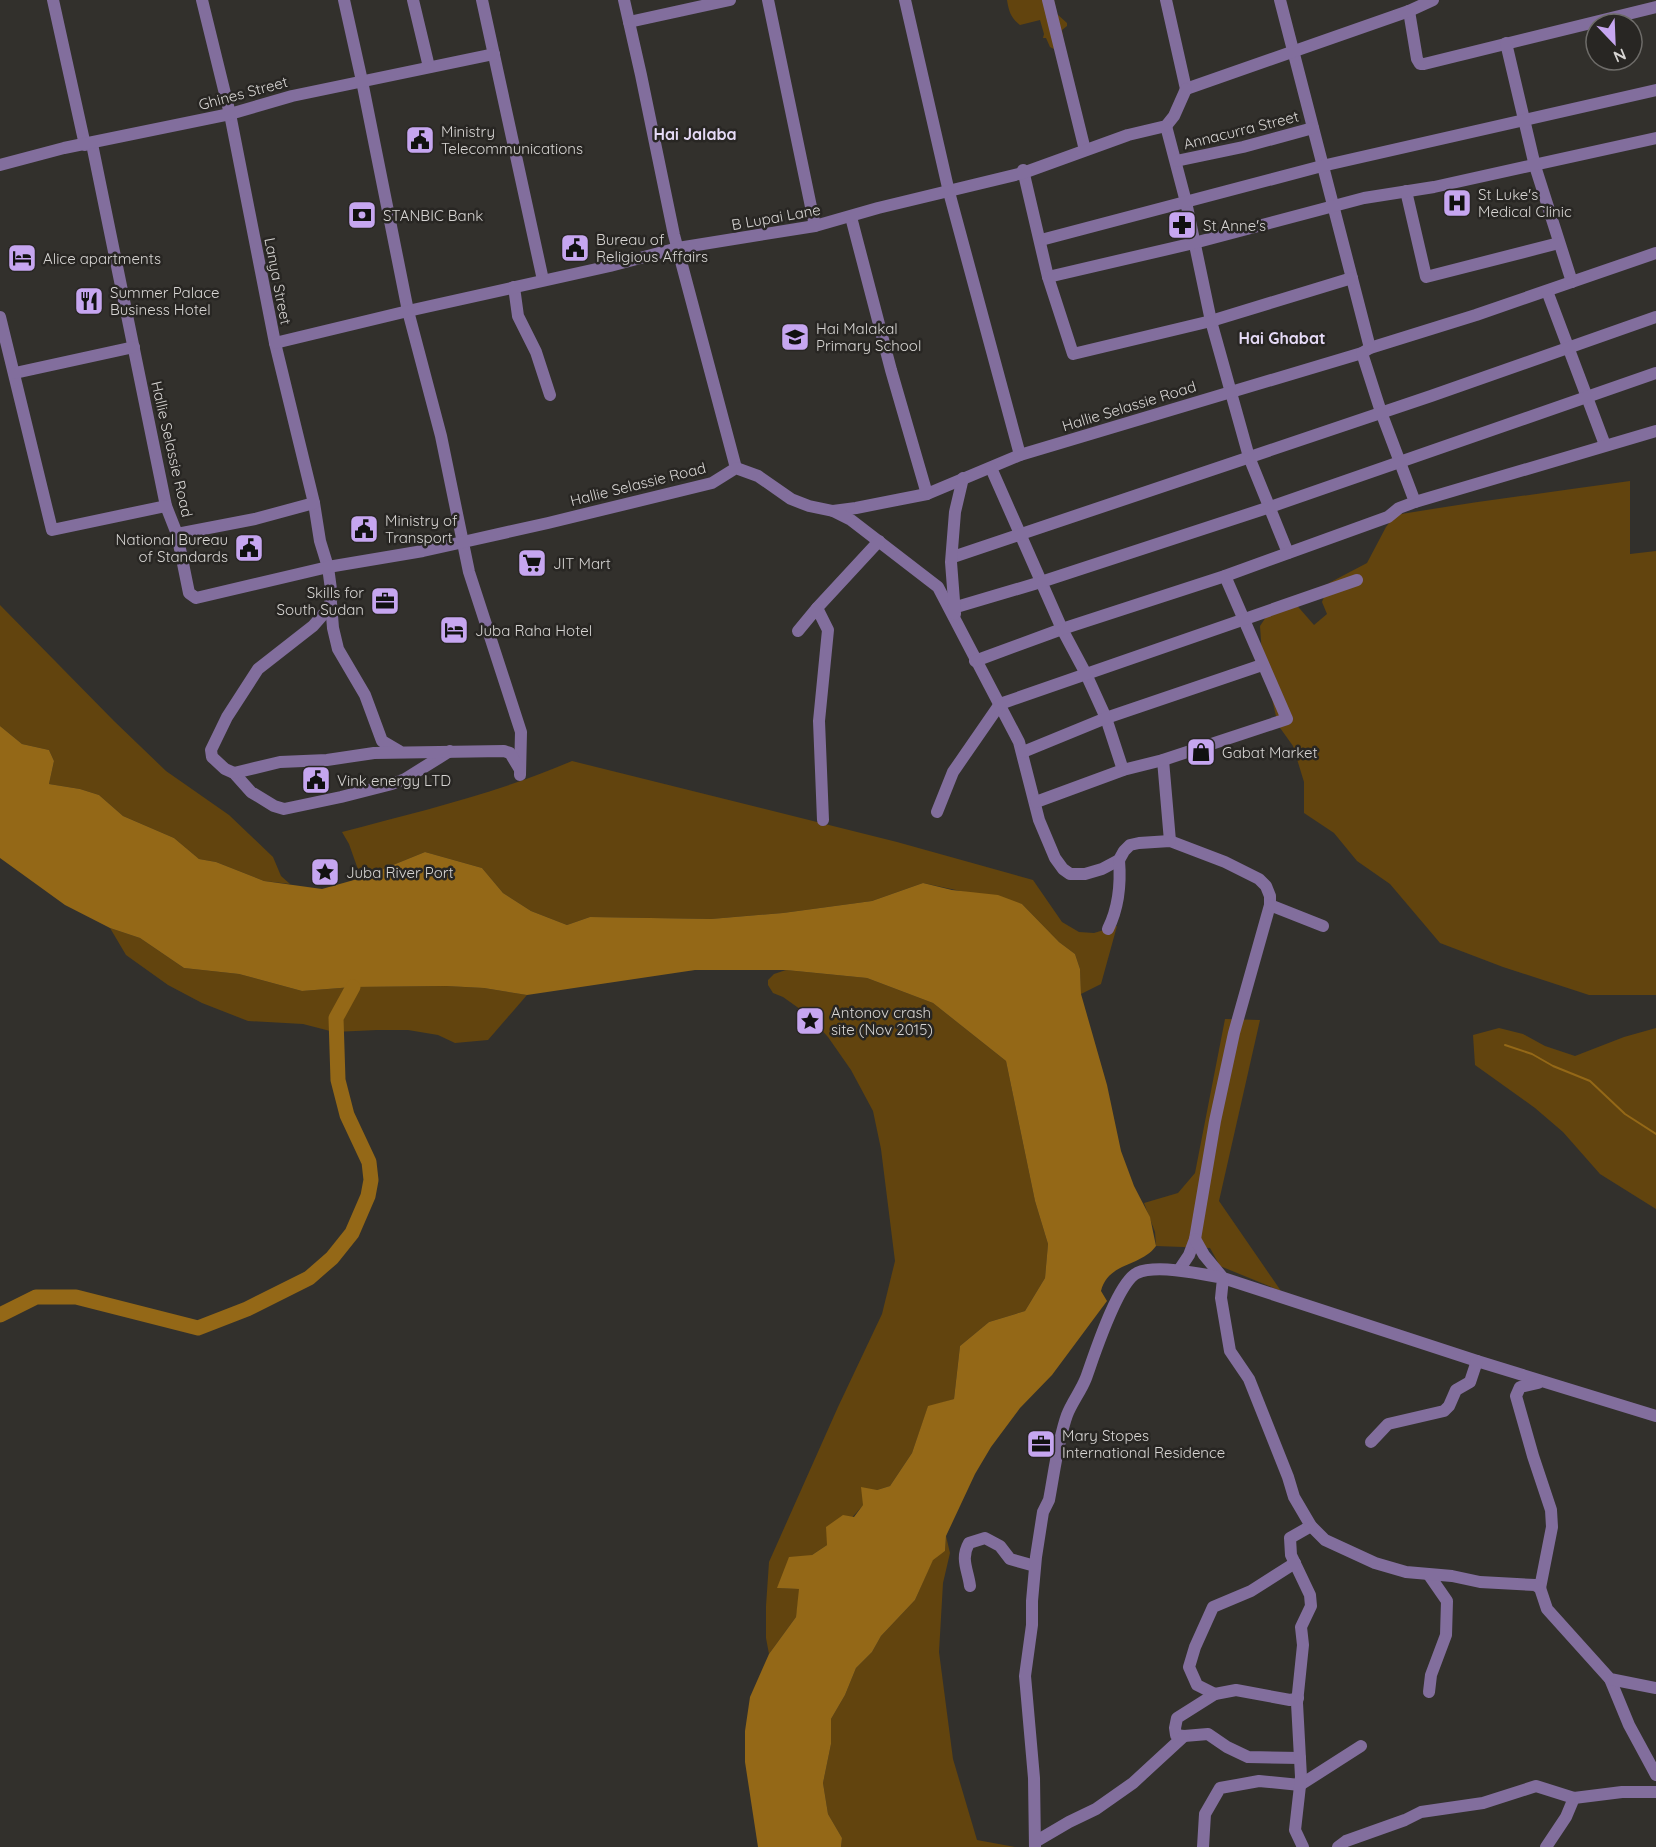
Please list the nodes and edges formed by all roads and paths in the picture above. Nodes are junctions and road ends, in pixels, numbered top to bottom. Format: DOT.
graph roads {
  1 [pos="53,0"];
  2 [pos="202,0"];
  3 [pos="344,0"];
  4 [pos="413,0"];
  5 [pos="482,0"];
  6 [pos="624,0"];
  7 [pos="729,0"];
  8 [pos="768,0"];
  9 [pos="905,0"];
  10 [pos="1047,0"];
  11 [pos="1166,0"];
  12 [pos="1280,0"];
  13 [pos="1433,0"];
  14 [pos="1656,7"];
  15 [pos="1408,11"];
  16 [pos="628,22"];
  17 [pos="1506,43"];
  18 [pos="1292,52"];
  19 [pos="495,54"];
  20 [pos="429,67"];
  21 [pos="362,81"];
  22 [pos="1185,89"];
  23 [pos="1656,90"];
  24 [pos="230,114"];
  25 [pos="1524,120"];
  26 [pos="1166,126"];
  27 [pos="1312,128"];
  28 [pos="1656,138"];
  29 [pos="89,144"];
  30 [pos="1085,150"];
  31 [pos="1176,161"];
  32 [pos="0,165"];
  33 [pos="1322,166"];
  34 [pos="1535,166"];
  35 [pos="1023,173"];
  36 [pos="1406,191"];
  37 [pos="949,192"];
  38 [pos="1185,202"];
  39 [pos="1334,207"];
  40 [pos="851,217"];
  41 [pos="815,226"];
  42 [pos="1041,240"];
  43 [pos="1194,243"];
  44 [pos="1559,243"];
  45 [pos="678,248"];
  46 [pos="1656,253"];
  47 [pos="1048,278"];
  48 [pos="1352,278"];
  49 [pos="543,280"];
  50 [pos="1572,282"];
  51 [pos="514,287"];
  52 [pos="1547,291"];
  53 [pos="408,311"];
  54 [pos="0,317"];
  55 [pos="1656,317"];
  56 [pos="1211,321"];
  57 [pos="275,343"];
  58 [pos="134,347"];
  59 [pos="1568,348"];
  60 [pos="1366,350"];
  61 [pos="15,373"];
  62 [pos="1656,373"];
  63 [pos="1231,391"];
  64 [pos="550,395"];
  65 [pos="1587,397"];
  66 [pos="1381,412"];
  67 [pos="1656,430"];
  68 [pos="1605,445"];
  69 [pos="1020,456"];
  70 [pos="1249,457"];
  71 [pos="1400,462"];
  72 [pos="736,468"];
  73 [pos="991,468"];
  74 [pos="963,478"];
  75 [pos="927,494"];
  76 [pos="1415,502"];
  77 [pos="314,503"];
  78 [pos="166,506"];
  79 [pos="1270,507"];
  80 [pos="833,511"];
  81 [pos="177,534"];
  82 [pos="1021,534"];
  83 [pos="879,541"];
  84 [pos="464,542"];
  85 [pos="1288,553"];
  86 [pos="953,557"];
  87 [pos="328,567"];
  88 [pos="1225,576"];
  89 [pos="1357,580"];
  90 [pos="1041,582"];
  91 [pos="331,602"];
  92 [pos="817,608"];
  93 [pos="953,609"];
  94 [pos="1243,620"];
  95 [pos="1062,629"];
  96 [pos="798,631"];
  97 [pos="963,638"];
  98 [pos="975,660"];
  99 [pos="1262,665"];
  100 [pos="1086,674"];
  101 [pos="1000,704"];
  102 [pos="1106,718"];
  103 [pos="450,751"];
  104 [pos="402,752"];
  105 [pos="1023,752"];
  106 [pos="1162,760"];
  107 [pos="1123,770"];
  108 [pos="234,773"];
  109 [pos="1036,802"];
  110 [pos="937,812"];
  111 [pos="823,820"];
  112 [pos="1170,841"];
  113 [pos="1119,860"];
  114 [pos="1270,905"];
  115 [pos="1323,926"];
  116 [pos="1108,929"];
  117 [pos="1195,1239"];
  118 [pos="1179,1270"];
  119 [pos="1223,1278"];
  120 [pos="1477,1361"];
  121 [pos="1542,1381"];
  122 [pos="1656,1416"];
  123 [pos="1371,1442"];
  124 [pos="1311,1526"];
  125 [pos="1295,1563"];
  126 [pos="1035,1566"];
  127 [pos="1429,1575"];
  128 [pos="970,1586"];
  129 [pos="1540,1588"];
  130 [pos="1610,1679"];
  131 [pos="1656,1688"];
  132 [pos="1429,1692"];
  133 [pos="1215,1694"];
  134 [pos="1298,1698"];
  135 [pos="1184,1736"];
  136 [pos="1361,1746"];
  137 [pos="1300,1758"];
  138 [pos="1656,1775"];
  139 [pos="1300,1785"];
  140 [pos="1656,1792"];
  141 [pos="1574,1798"];
  142 [pos="1035,1845"];
  143 [pos="1203,1847"];
  144 [pos="1303,1847"];
  145 [pos="1338,1847"];
  146 [pos="1546,1847"];
  1 -- 29 [label="street, Hallie Selassie Road"];
  2 -- 24 [label="street, Lanya Street"];
  3 -- 21 [label="street"];
  4 -- 20 [label="street"];
  5 -- 19 [label="street"];
  6 -- 16 [label="street"];
  7 -- 16 [label="street"];
  8 -- 41 [label="street"];
  9 -- 37 [label="street"];
  10 -- 30 [label="street"];
  11 -- 22 [label="street"];
  12 -- 18 [label="street"];
  13 -- 15 [label="street"];
  14 -- 17 [label="street"];
  15 -- 17 [label="street"];
  15 -- 18 [label="street"];
  16 -- 45 [label="street"];
  17 -- 25 [label="street"];
  18 -- 22 [label="street"];
  18 -- 27 [label="street"];
  19 -- 20 [label="street, Ghines Street"];
  19 -- 49 [label="street"];
  20 -- 21 [label="street, Ghines Street"];
  21 -- 24 [label="street, Ghines Street"];
  21 -- 53 [label="street"];
  22 -- 26 [label="street"];
  23 -- 25 [label="street"];
  24 -- 29 [label="street, Ghines Street"];
  24 -- 57 [label="street, Lanya Street"];
  25 -- 33 [label="street"];
  25 -- 34 [label="street"];
  26 -- 30 [label="street, B Lupai Lane"];
  26 -- 31 [label="street"];
  27 -- 31 [label="street, Annacurra Street"];
  27 -- 33 [label="street"];
  28 -- 34 [label="street"];
  29 -- 32 [label="street, Ghines Street"];
  29 -- 58 [label="street, Hallie Selassie Road"];
  30 -- 35 [label="street, B Lupai Lane"];
  31 -- 38 [label="street"];
  33 -- 38 [label="street"];
  33 -- 39 [label="street"];
  34 -- 36 [label="street"];
  34 -- 44 [label="street"];
  35 -- 37 [label="street, B Lupai Lane"];
  35 -- 42 [label="street"];
  36 -- 39 [label="street"];
  36 -- 44 [label="street"];
  37 -- 40 [label="street, B Lupai Lane"];
  37 -- 69 [label="street"];
  38 -- 42 [label="street"];
  38 -- 43 [label="street"];
  39 -- 43 [label="street"];
  39 -- 48 [label="street"];
  40 -- 41 [label="street, B Lupai Lane"];
  40 -- 75 [label="street"];
  41 -- 45 [label="street, B Lupai Lane"];
  42 -- 47 [label="street"];
  43 -- 47 [label="street"];
  43 -- 56 [label="street"];
  44 -- 50 [label="street"];
  45 -- 49 [label="street, B Lupai Lane"];
  45 -- 72 [label="street"];
  46 -- 50 [label="street, Hallie Selassie Road"];
  47 -- 56 [label="street"];
  48 -- 56 [label="street"];
  48 -- 60 [label="street"];
  49 -- 51 [label="street, B Lupai Lane"];
  50 -- 52 [label="street, Hallie Selassie Road"];
  51 -- 53 [label="street, B Lupai Lane"];
  51 -- 64 [label="street"];
  52 -- 59 [label="street"];
  52 -- 60 [label="street, Hallie Selassie Road"];
  53 -- 57 [label="street, B Lupai Lane"];
  53 -- 84 [label="street"];
  54 -- 61 [label="street"];
  55 -- 59 [label="street"];
  56 -- 63 [label="street"];
  57 -- 77 [label="street, Lanya Street"];
  58 -- 61 [label="street"];
  58 -- 78 [label="street, Hallie Selassie Road"];
  59 -- 65 [label="street"];
  59 -- 66 [label="street"];
  60 -- 63 [label="street, Hallie Selassie Road"];
  60 -- 66 [label="street"];
  61 -- 78 [label="street"];
  62 -- 65 [label="street"];
  63 -- 69 [label="street, Hallie Selassie Road"];
  63 -- 70 [label="street"];
  65 -- 68 [label="street"];
  65 -- 71 [label="street"];
  66 -- 70 [label="street"];
  66 -- 71 [label="street"];
  67 -- 68 [label="street"];
  68 -- 76 [label="street"];
  69 -- 73 [label="street, Hallie Selassie Road"];
  70 -- 79 [label="street"];
  70 -- 82 [label="street"];
  71 -- 76 [label="street"];
  71 -- 79 [label="street"];
  72 -- 80 [label="street, Hallie Selassie Road"];
  72 -- 84 [label="street, Hallie Selassie Road"];
  73 -- 74 [label="street, Hallie Selassie Road"];
  73 -- 82 [label="street"];
  74 -- 75 [label="street, Hallie Selassie Road"];
  74 -- 86 [label="street"];
  75 -- 80 [label="street, Hallie Selassie Road"];
  76 -- 85 [label="street"];
  77 -- 81 [label="street"];
  77 -- 87 [label="street, Lanya Street"];
  78 -- 81 [label="street, Hallie Selassie Road"];
  79 -- 85 [label="street"];
  79 -- 90 [label="street"];
  80 -- 83 [label="street"];
  81 -- 87 [label="street, Hallie Selassie Road"];
  82 -- 86 [label="street"];
  82 -- 90 [label="street"];
  83 -- 92 [label="street"];
  83 -- 97 [label="street"];
  84 -- 87 [label="street, Hallie Selassie Road"];
  84 -- 103 [label="street"];
  85 -- 88 [label="street"];
  86 -- 93 [label="street"];
  87 -- 91 [label="street, Lanya Street"];
  88 -- 94 [label="street"];
  88 -- 95 [label="street"];
  89 -- 94 [label="street"];
  90 -- 93 [label="street"];
  90 -- 95 [label="street"];
  91 -- 104 [label="street, Lanya Street"];
  91 -- 108 [label="street"];
  92 -- 96 [label="street"];
  92 -- 111 [label="street"];
  93 -- 97 [label="street"];
  94 -- 99 [label="street"];
  94 -- 100 [label="street"];
  95 -- 98 [label="street"];
  95 -- 100 [label="street"];
  97 -- 98 [label="street"];
  98 -- 101 [label="street"];
  99 -- 102 [label="street"];
  99 -- 106 [label="street"];
  100 -- 101 [label="street"];
  100 -- 102 [label="street"];
  101 -- 105 [label="street"];
  101 -- 110 [label="street"];
  102 -- 105 [label="street"];
  102 -- 107 [label="street"];
  103 -- 104 [label="street"];
  103 -- 108 [label="street"];
  104 -- 108 [label="street"];
  105 -- 109 [label="street"];
  106 -- 107 [label="street"];
  106 -- 112 [label="street"];
  107 -- 109 [label="street"];
  109 -- 113 [label="street"];
  112 -- 113 [label="street"];
  112 -- 114 [label="street"];
  113 -- 116 [label="street"];
  114 -- 115 [label="street"];
  114 -- 117 [label="street"];
  117 -- 118 [label="street"];
  117 -- 119 [label="street"];
  118 -- 119 [label="street"];
  118 -- 126 [label="street"];
  119 -- 120 [label="street"];
  119 -- 124 [label="street"];
  120 -- 121 [label="street"];
  120 -- 123 [label="street"];
  121 -- 122 [label="street"];
  121 -- 129 [label="street"];
  124 -- 125 [label="street"];
  124 -- 127 [label="street"];
  125 -- 133 [label="street"];
  125 -- 134 [label="street"];
  126 -- 128 [label="street"];
  126 -- 142 [label="street"];
  127 -- 129 [label="street"];
  127 -- 132 [label="street"];
  129 -- 130 [label="street"];
  130 -- 131 [label="street"];
  130 -- 138 [label="street"];
  133 -- 134 [label="street"];
  133 -- 135 [label="street"];
  134 -- 137 [label="street"];
  135 -- 137 [label="street"];
  135 -- 142 [label="street"];
  136 -- 139 [label="street"];
  137 -- 139 [label="street"];
  139 -- 143 [label="street"];
  139 -- 144 [label="street"];
  140 -- 141 [label="street"];
  141 -- 145 [label="street"];
  141 -- 146 [label="street"];
}
